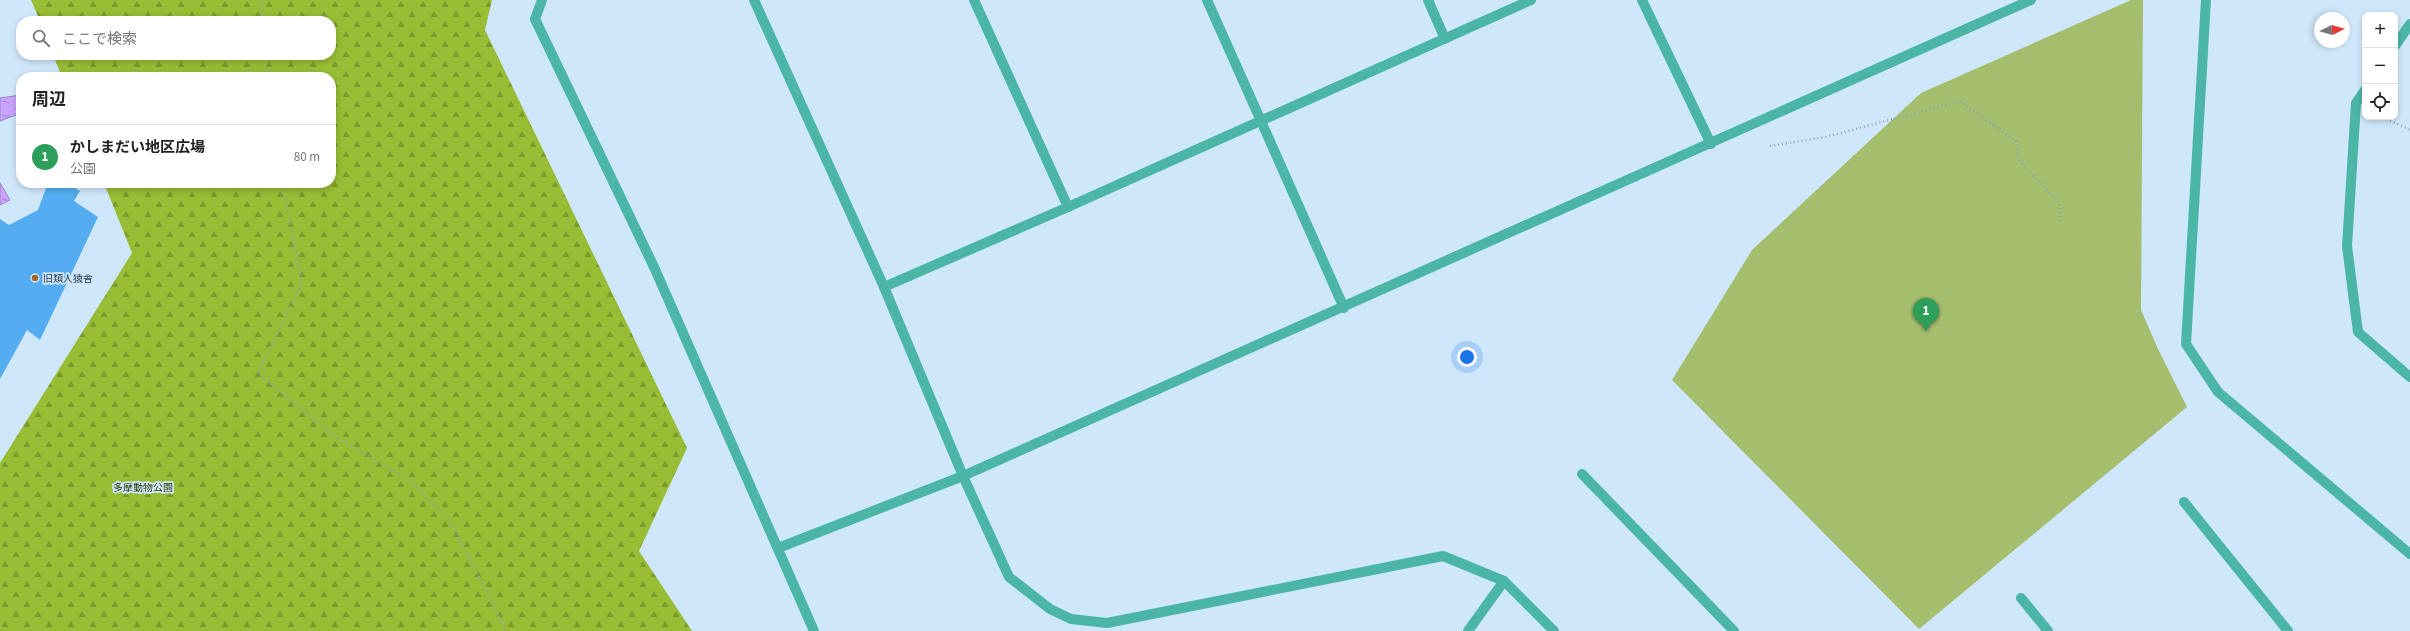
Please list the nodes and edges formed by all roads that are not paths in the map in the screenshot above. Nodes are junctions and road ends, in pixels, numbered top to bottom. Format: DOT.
graph roads {
  1 [pos="542,0"];
  2 [pos="754,0"];
  3 [pos="974,0"];
  4 [pos="1207,0"];
  5 [pos="1428,0"];
  6 [pos="1530,0"];
  7 [pos="1642,0"];
  8 [pos="2031,0"];
  9 [pos="2206,0"];
  10 [pos="2410,24"];
  11 [pos="1445,39"];
  12 [pos="2398,42"];
  13 [pos="2362,95"];
  14 [pos="1261,121"];
  15 [pos="1711,144"];
  16 [pos="1068,207"];
  17 [pos="884,287"];
  18 [pos="1344,308"];
  19 [pos="2410,377"];
  20 [pos="1582,474"];
  21 [pos="963,476"];
  22 [pos="2184,502"];
  23 [pos="778,548"];
  24 [pos="2410,554"];
  25 [pos="1504,581"];
  26 [pos="2021,598"];
  27 [pos="814,631"];
  28 [pos="1468,631"];
  29 [pos="1554,631"];
  30 [pos="1734,631"];
  31 [pos="2048,631"];
  32 [pos="2288,631"];
  1 -- 23 [label="street"];
  2 -- 17 [label="street"];
  3 -- 16 [label="street"];
  4 -- 14 [label="street"];
  5 -- 11 [label="street"];
  6 -- 11 [label="street"];
  7 -- 15 [label="street"];
  8 -- 15 [label="street"];
  9 -- 24 [label="street"];
  10 -- 12 [label="street"];
  11 -- 14 [label="street"];
  13 -- 19 [label="street"];
  14 -- 16 [label="street"];
  14 -- 18 [label="street"];
  15 -- 18 [label="street"];
  16 -- 17 [label="street"];
  17 -- 21 [label="street"];
  18 -- 21 [label="street"];
  20 -- 30 [label="street"];
  21 -- 23 [label="street"];
  21 -- 25 [label="street"];
  22 -- 32 [label="street"];
  23 -- 27 [label="street"];
  25 -- 28 [label="street"];
  25 -- 29 [label="street"];
  26 -- 31 [label="street"];
}
